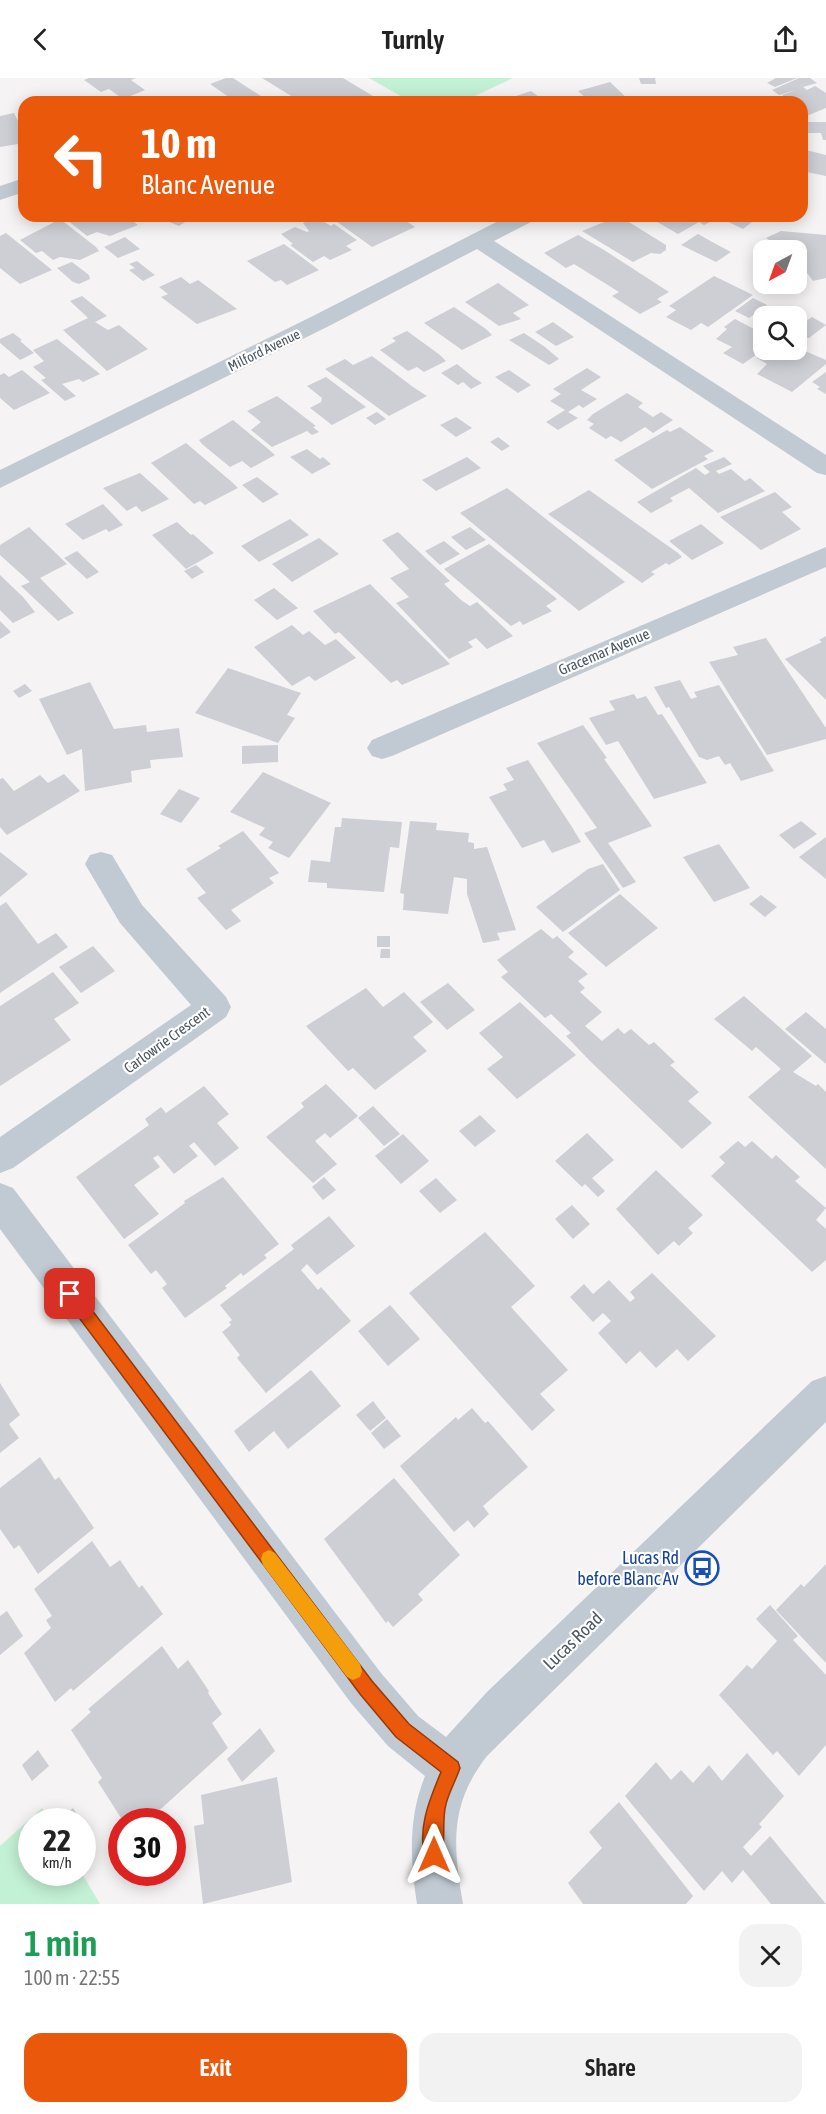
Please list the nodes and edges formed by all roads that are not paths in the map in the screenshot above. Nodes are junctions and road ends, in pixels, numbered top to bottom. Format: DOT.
graph roads {
  1 [pos="18,186"];
  2 [pos="0,194"];
  3 [pos="513,222"];
  4 [pos="478,240"];
  5 [pos="826,467"];
  6 [pos="0,480"];
  7 [pos="826,556"];
  8 [pos="382,748"];
  9 [pos="101,864"];
  10 [pos="0,1156"];
  11 [pos="0,1200"];
  12 [pos="826,1395"];
  13 [pos="451,1768"];
  14 [pos="440,1904"];
  1 -- 2 [label="street"];
  3 -- 4 [label="street, Milford Avenue"];
  4 -- 5 [label="street"];
  4 -- 6 [label="street, Milford Avenue"];
  7 -- 8 [label="street, Gracemar Avenue"];
  9 -- 10 [label="street, Carlowrie Crescent"];
  11 -- 13 [label="street"];
  12 -- 13 [label="street, Lucas Road"];
  13 -- 14 [label="street, Lucas Road"];
}
